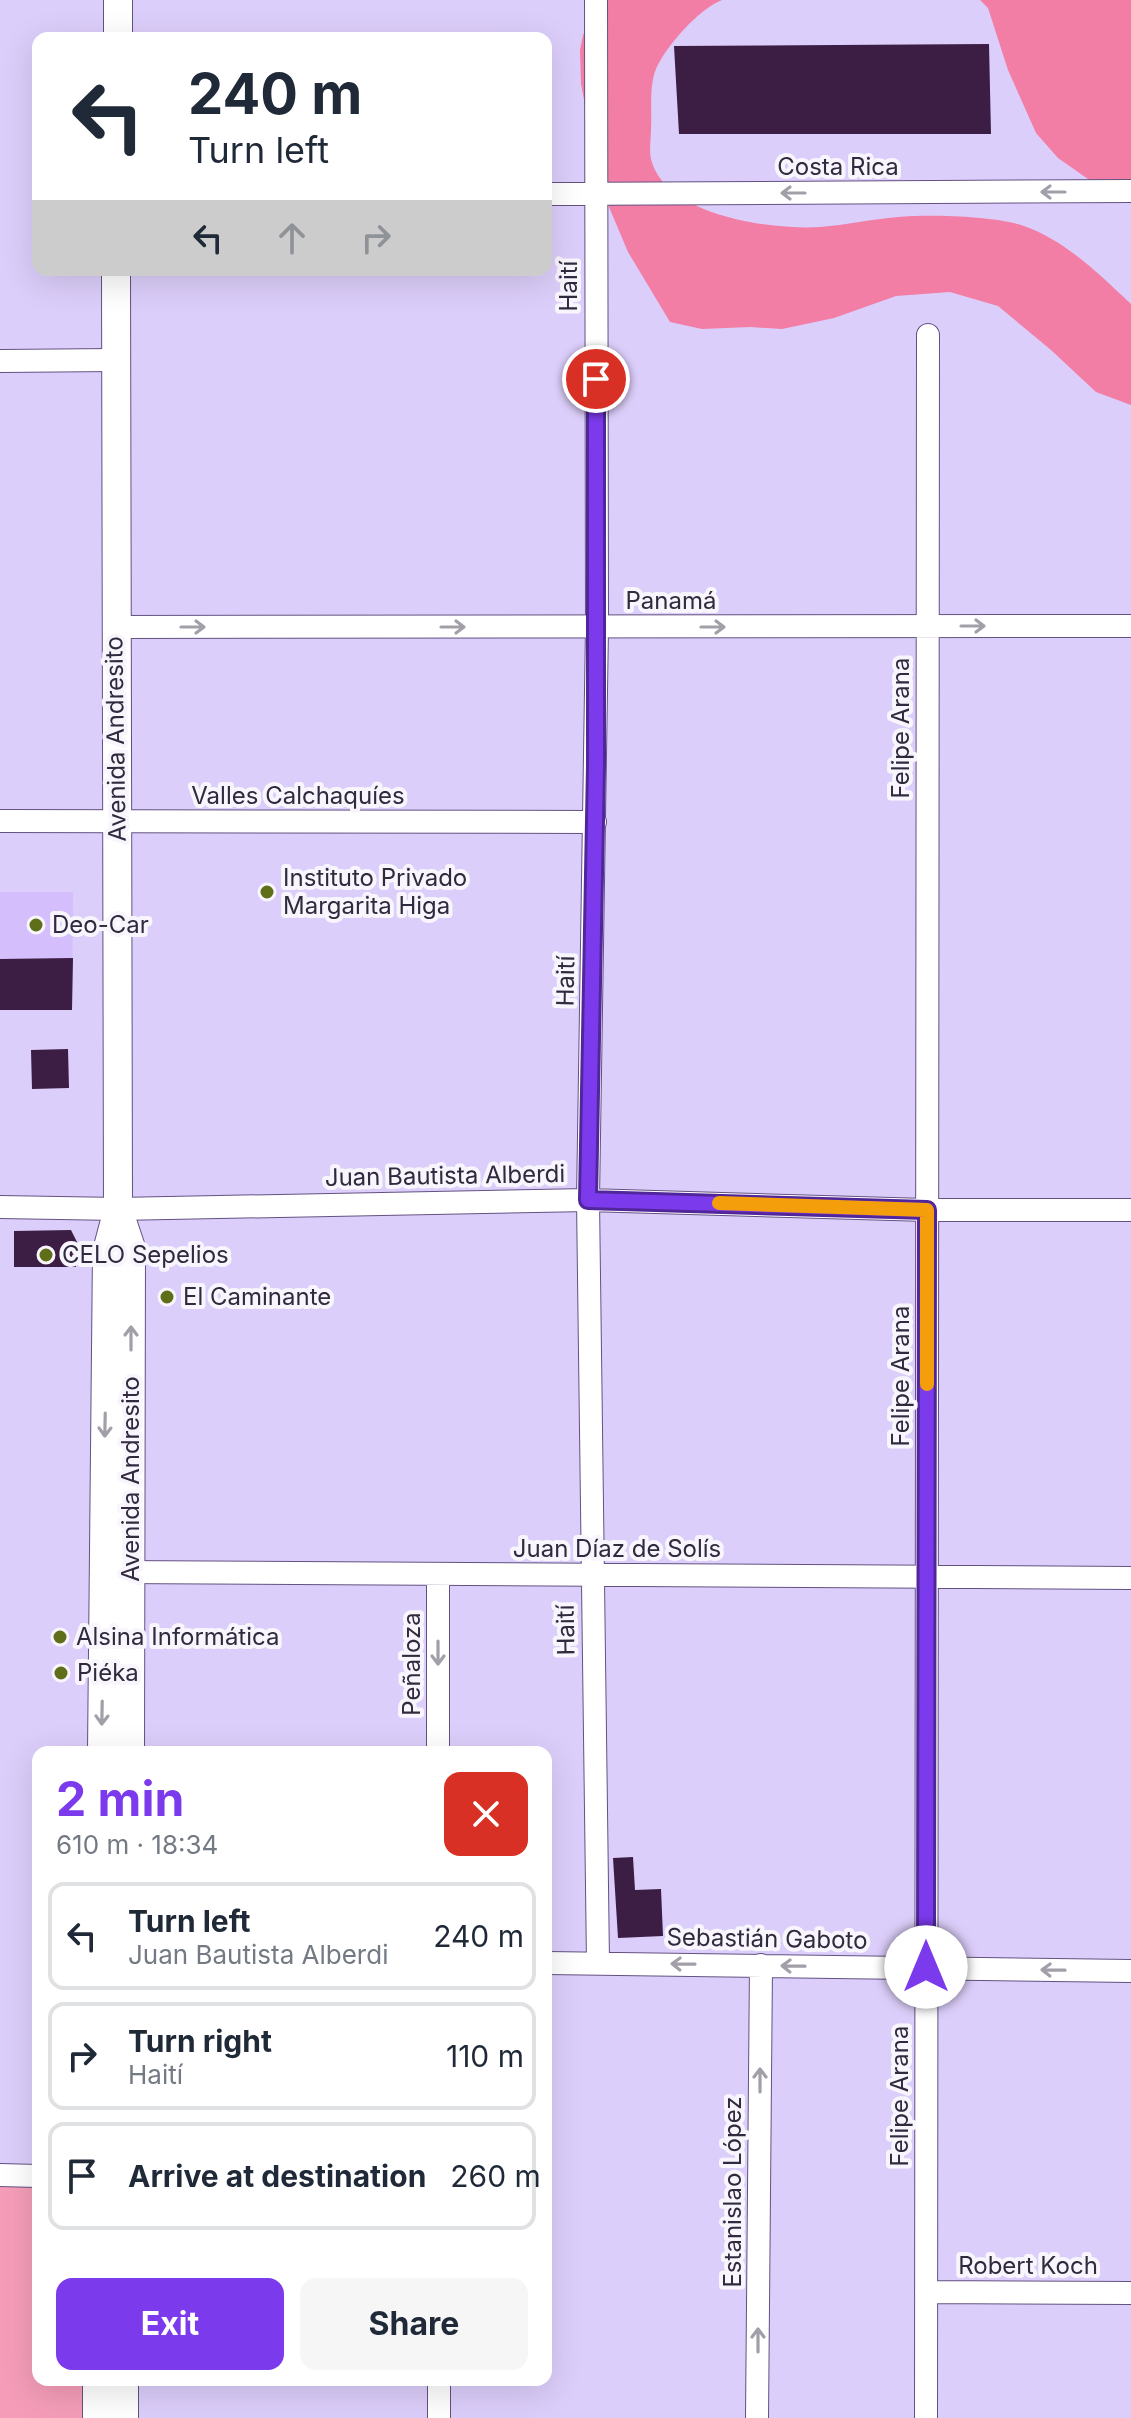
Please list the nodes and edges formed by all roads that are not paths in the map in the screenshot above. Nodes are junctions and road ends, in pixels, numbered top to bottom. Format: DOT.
graph roads {
  1 [pos="118,0"];
  2 [pos="596,0"];
  3 [pos="118,32"];
  4 [pos="1131,191"];
  5 [pos="552,194"];
  6 [pos="595,194"];
  7 [pos="116,276"];
  8 [pos="928,335"];
  9 [pos="115,360"];
  10 [pos="0,361"];
  11 [pos="928,626"];
  12 [pos="1131,626"];
  13 [pos="115,627"];
  14 [pos="597,627"];
  15 [pos="0,821"];
  16 [pos="118,821"];
  17 [pos="595,822"];
  18 [pos="588,1200"];
  19 [pos="0,1207"];
  20 [pos="118,1209"];
  21 [pos="927,1210"];
  22 [pos="1131,1210"];
  23 [pos="117,1572"];
  24 [pos="591,1574"];
  25 [pos="438,1575"];
  26 [pos="927,1575"];
  27 [pos="1131,1578"];
  28 [pos="102,1746"];
  29 [pos="130,1746"];
  30 [pos="438,1746"];
  31 [pos="552,1963"];
  32 [pos="598,1963"];
  33 [pos="761,1965"];
  34 [pos="926,1967"];
  35 [pos="1131,1971"];
  36 [pos="0,2175"];
  37 [pos="32,2176"];
  38 [pos="926,2292"];
  39 [pos="1131,2293"];
  40 [pos="97,2386"];
  41 [pos="124,2386"];
  42 [pos="439,2386"];
  43 [pos="97,2418"];
  44 [pos="124,2418"];
  45 [pos="439,2418"];
  46 [pos="757,2418"];
  47 [pos="926,2418"];
  1 -- 3 [label="main road"];
  2 -- 6 [label="street, Haití"];
  4 -- 6 [label="street, Costa Rica, one-way"];
  5 -- 6 [label="street, Costa Rica"];
  6 -- 14 [label="street, Haití"];
  7 -- 9 [label="main road, Avenida Andresito"];
  8 -- 11 [label="street, Felipe Arana"];
  9 -- 10 [label="street"];
  9 -- 13 [label="main road, Avenida Andresito"];
  11 -- 12 [label="street, Panamá, one-way"];
  14 -- 11 [label="street, Panamá, one-way"];
  11 -- 21 [label="street, Felipe Arana"];
  13 -- 14 [label="street, Panamá, one-way"];
  13 -- 16 [label="main road, Avenida Andresito"];
  14 -- 17 [label="street, Haití"];
  15 -- 16 [label="street, Valles Calchaquíes"];
  16 -- 17 [label="street, Valles Calchaquíes"];
  16 -- 20 [label="main road, Avenida Andresito"];
  17 -- 18 [label="street, Haití"];
  18 -- 20 [label="street, Juan Bautista Alberdi"];
  18 -- 21 [label="street, Juan Bautista Alberdi"];
  18 -- 24 [label="street, Haití"];
  19 -- 20 [label="street, Juan Bautista Alberdi"];
  20 -- 23 [label="main road, Avenida Andresito"];
  21 -- 22 [label="street, Juan Bautista Alberdi"];
  21 -- 26 [label="street, Felipe Arana"];
  23 -- 25 [label="street, Juan Díaz de Solís"];
  23 -- 28 [label="main road, Avenida Andresito, one-way"];
  23 -- 29 [label="main road, Avenida Andresito"];
  24 -- 25 [label="street, Juan Díaz de Solís"];
  24 -- 26 [label="street, Juan Díaz de Solís"];
  24 -- 32 [label="street, Haití"];
  25 -- 30 [label="street, Peñaloza, one-way"];
  26 -- 27 [label="street, Juan Díaz de Solís"];
  26 -- 34 [label="street, Felipe Arana"];
  31 -- 32 [label="street, Sebastián Gaboto"];
  33 -- 32 [label="street, Sebastián Gaboto, one-way"];
  34 -- 33 [label="street, Sebastián Gaboto, one-way"];
  46 -- 33 [label="street, Estanislao López, one-way"];
  35 -- 34 [label="street, Sebastián Gaboto, one-way"];
  34 -- 38 [label="street, Felipe Arana"];
  36 -- 37 [label="street"];
  38 -- 39 [label="street, Robert Koch"];
  38 -- 47 [label="street, Felipe Arana"];
  40 -- 43 [label="main road"];
  41 -- 44 [label="main road"];
  42 -- 45 [label="street"];
}
